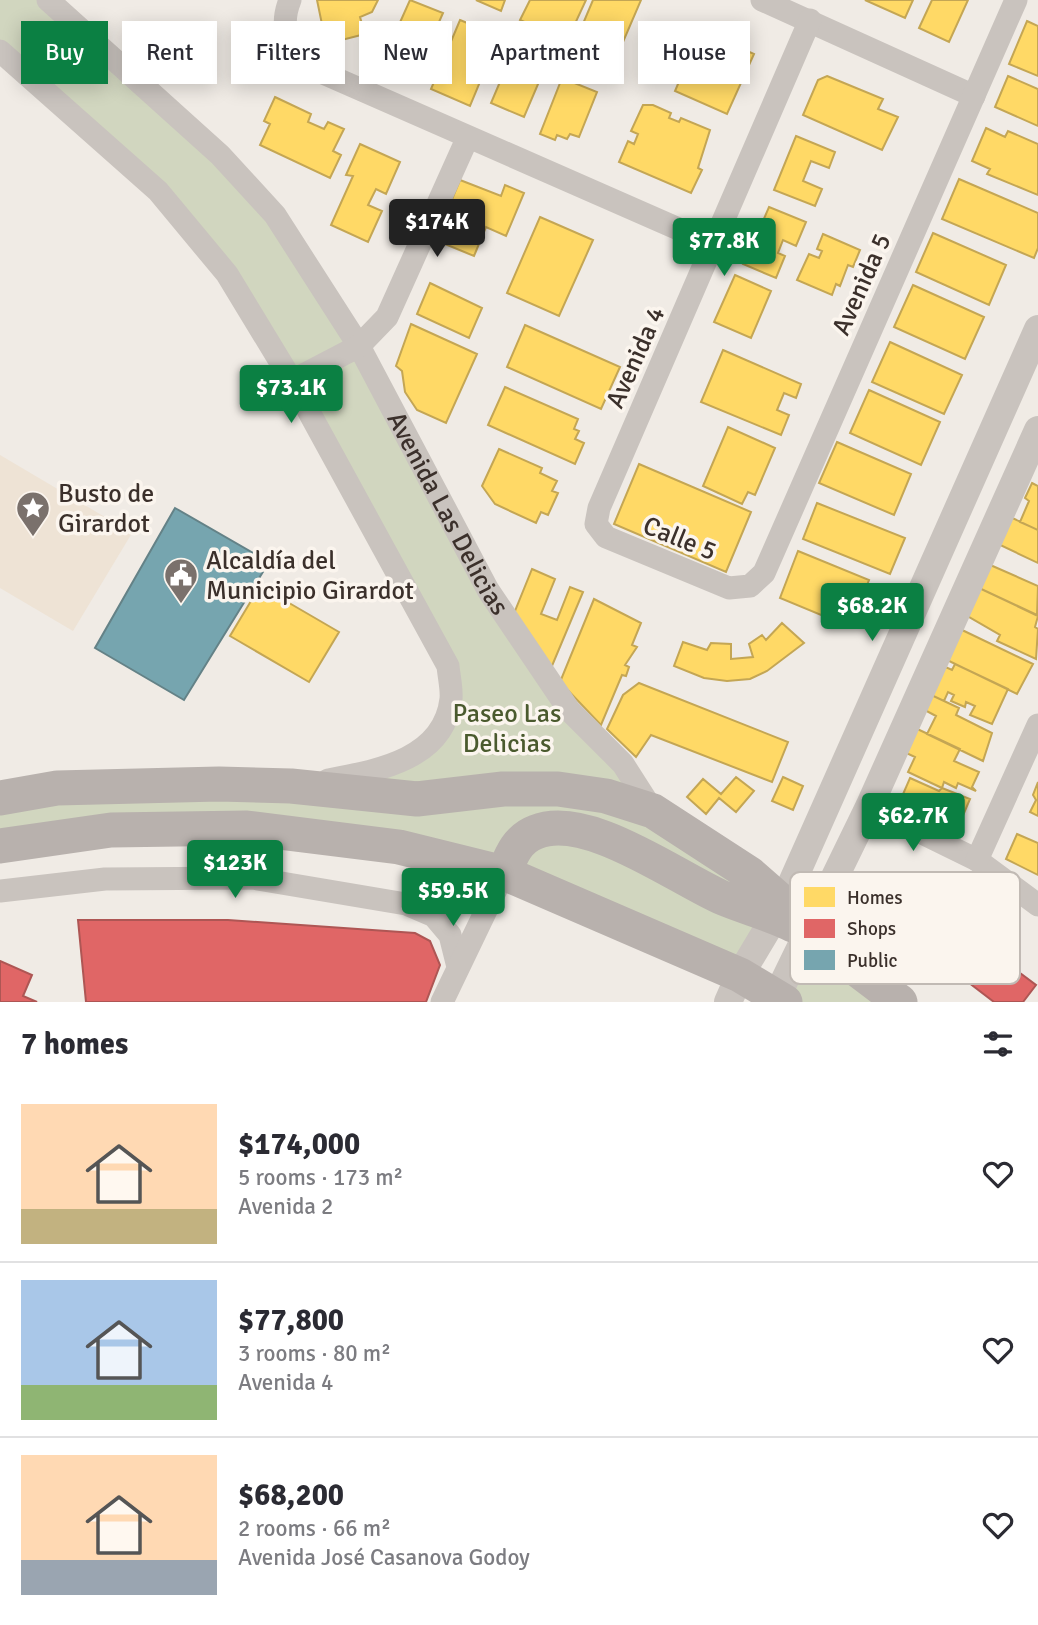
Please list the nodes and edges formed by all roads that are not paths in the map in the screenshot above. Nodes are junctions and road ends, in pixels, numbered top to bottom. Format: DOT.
graph roads {
  1 [pos="48,0"];
  2 [pos="290,0"];
  3 [pos="762,0"];
  4 [pos="1016,0"];
  5 [pos="810,20"];
  6 [pos="0,51"];
  7 [pos="974,96"];
  8 [pos="467,139"];
  9 [pos="715,245"];
  10 [pos="1038,329"];
  11 [pos="359,346"];
  12 [pos="292,381"];
  13 [pos="1038,429"];
  14 [pos="596,524"];
  15 [pos="750,586"];
  16 [pos="1038,725"];
  17 [pos="291,786"];
  18 [pos="0,798"];
  19 [pos="869,807"];
  20 [pos="653,811"];
  21 [pos="0,846"];
  22 [pos="976,860"];
  23 [pos="796,872"];
  24 [pos="838,872"];
  25 [pos="993,872"];
  26 [pos="504,873"];
  27 [pos="790,884"];
  28 [pos="0,891"];
  29 [pos="1020,892"];
  30 [pos="1038,905"];
  31 [pos="779,909"];
  32 [pos="790,918"];
  33 [pos="458,967"];
  34 [pos="790,974"];
  35 [pos="876,984"];
  36 [pos="734,989"];
  37 [pos="778,1000"];
  38 [pos="442,1002"];
  39 [pos="900,1002"];
  1 -- 11 [label="street, Avenida Las Delicias"];
  2 -- 8 [label="street"];
  3 -- 5 [label="street"];
  4 -- 7 [label="street, Avenida 5"];
  5 -- 7 [label="street"];
  5 -- 9 [label="street, Avenida 4"];
  6 -- 12 [label="street, Avenida Las Delicias"];
  7 -- 15 [label="street, Avenida 5"];
  8 -- 9 [label="street"];
  8 -- 11 [label="street"];
  9 -- 14 [label="street, Avenida 4"];
  10 -- 23 [label="street"];
  11 -- 12 [label="street"];
  11 -- 20 [label="street, Avenida Las Delicias"];
  12 -- 17 [label="street, Avenida Las Delicias"];
  13 -- 19 [label="street"];
  14 -- 15 [label="street, Calle 5"];
  16 -- 22 [label="street"];
  17 -- 18 [label="main road, Avenida Las Delicias"];
  17 -- 20 [label="main road, Avenida Las Delicias"];
  19 -- 22 [label="street"];
  19 -- 24 [label="street"];
  20 -- 31 [label="main road, Avenida Las Delicias"];
  21 -- 26 [label="main road"];
  22 -- 25 [label="street"];
  26 -- 31 [label="main road"];
  26 -- 33 [label="street"];
  26 -- 36 [label="main road"];
  27 -- 31 [label="street"];
  28 -- 33 [label="street"];
  29 -- 30 [label="street"];
  31 -- 32 [label="main road"];
  31 -- 36 [label="street"];
  33 -- 38 [label="street"];
  34 -- 37 [label="street"];
  35 -- 39 [label="main road"];
  36 -- 37 [label="main road"];
}
